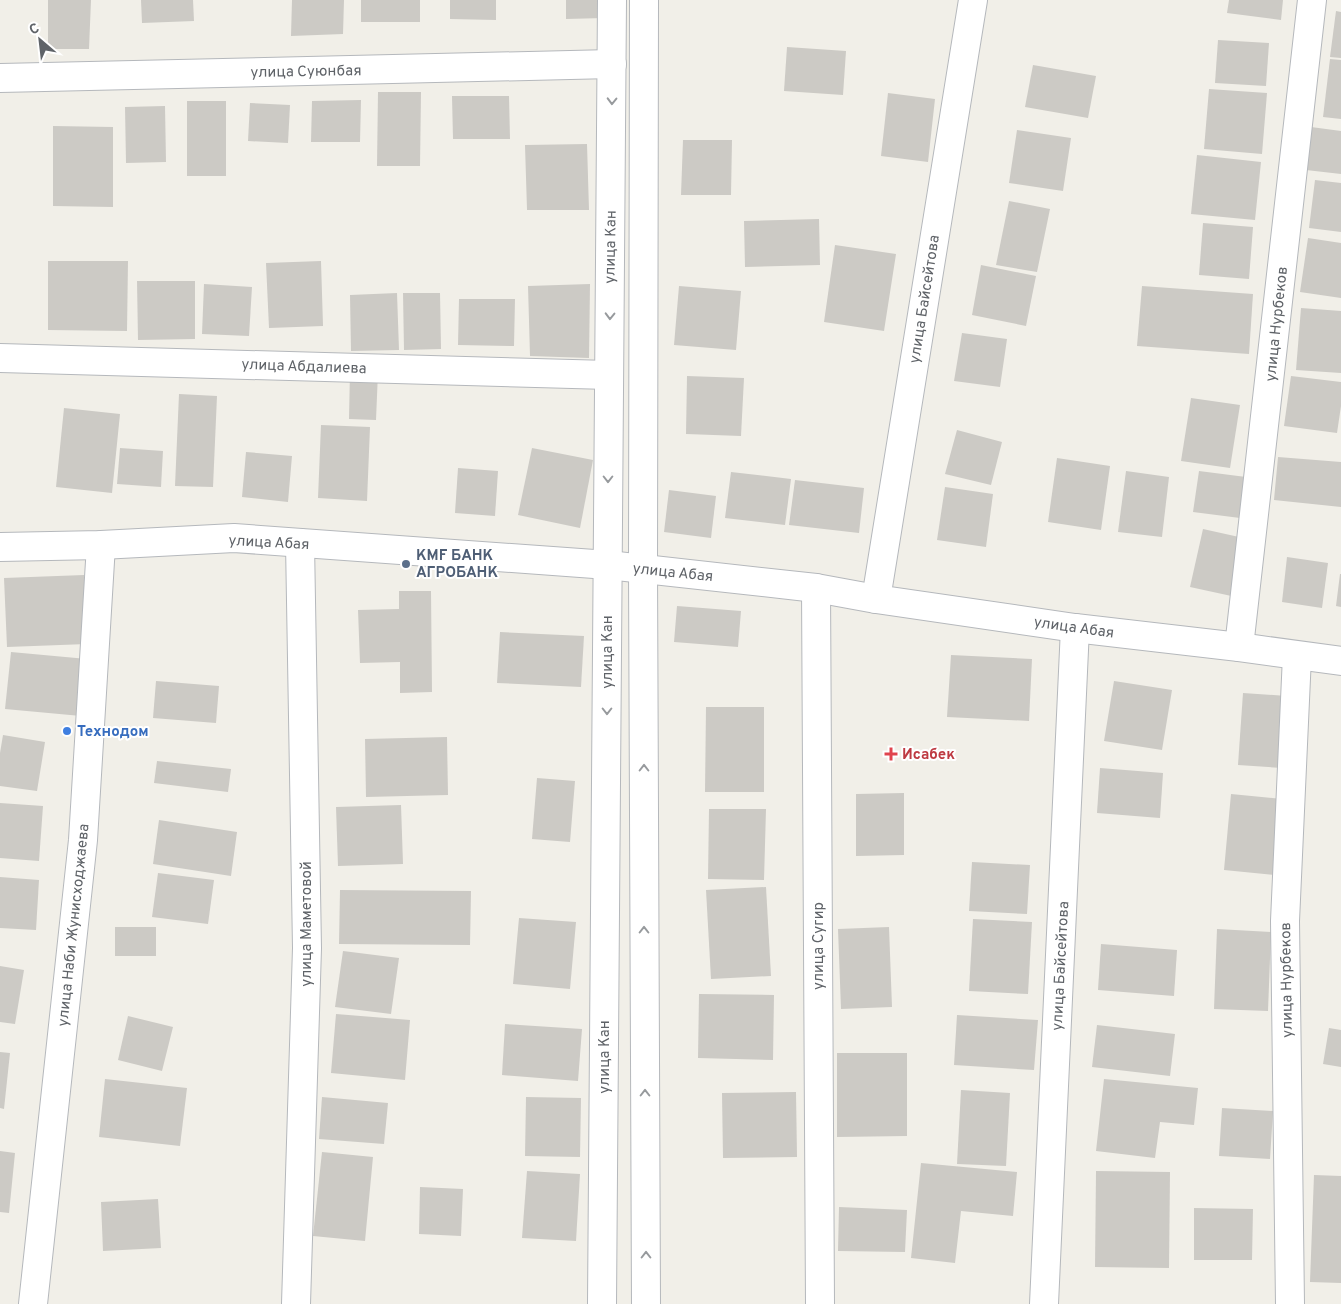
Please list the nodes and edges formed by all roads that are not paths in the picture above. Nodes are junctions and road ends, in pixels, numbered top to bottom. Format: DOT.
graph roads {
  1 [pos="612,0"];
  2 [pos="644,0"];
  3 [pos="973,0"];
  4 [pos="1312,0"];
  5 [pos="612,64"];
  6 [pos="0,78"];
  7 [pos="0,358"];
  8 [pos="609,375"];
  9 [pos="300,543"];
  10 [pos="101,545"];
  11 [pos="0,547"];
  12 [pos="608,565"];
  13 [pos="643,568"];
  14 [pos="816,588"];
  15 [pos="876,599"];
  16 [pos="1075,628"];
  17 [pos="1239,647"];
  18 [pos="1297,656"];
  19 [pos="1341,661"];
  20 [pos="32,1304"];
  21 [pos="296,1304"];
  22 [pos="602,1304"];
  23 [pos="646,1304"];
  24 [pos="820,1304"];
  25 [pos="1044,1304"];
  26 [pos="1290,1304"];
  1 -- 5 [label="street, улица Кан"];
  2 -- 13 [label="street"];
  3 -- 15 [label="street, улица Байсейтова"];
  4 -- 17 [label="street, улица Нурбеков"];
  5 -- 6 [label="street, улица Суюнбая"];
  5 -- 8 [label="street, улица Кан, one-way"];
  7 -- 8 [label="street, улица Абдалиева"];
  8 -- 12 [label="street, улица Кан, one-way"];
  9 -- 10 [label="street, улица Абая"];
  9 -- 12 [label="street, улица Абая"];
  9 -- 21 [label="street, улица Маметовой"];
  10 -- 11 [label="street, улица Абая"];
  10 -- 20 [label="street, улица Наби Жунисходжаева"];
  12 -- 13 [label="street, улица Абая"];
  12 -- 22 [label="street, улица Кан, one-way"];
  13 -- 14 [label="street, улица Абая"];
  23 -- 13 [label="street, one-way"];
  14 -- 15 [label="street, улица Абая"];
  14 -- 24 [label="street, улица Сугир"];
  15 -- 16 [label="street, улица Абая"];
  16 -- 17 [label="street, улица Абая"];
  16 -- 25 [label="street, улица Байсейтова"];
  17 -- 18 [label="street, улица Абая"];
  18 -- 19 [label="street, улица Абая"];
  18 -- 26 [label="street, улица Нурбеков"];
}
